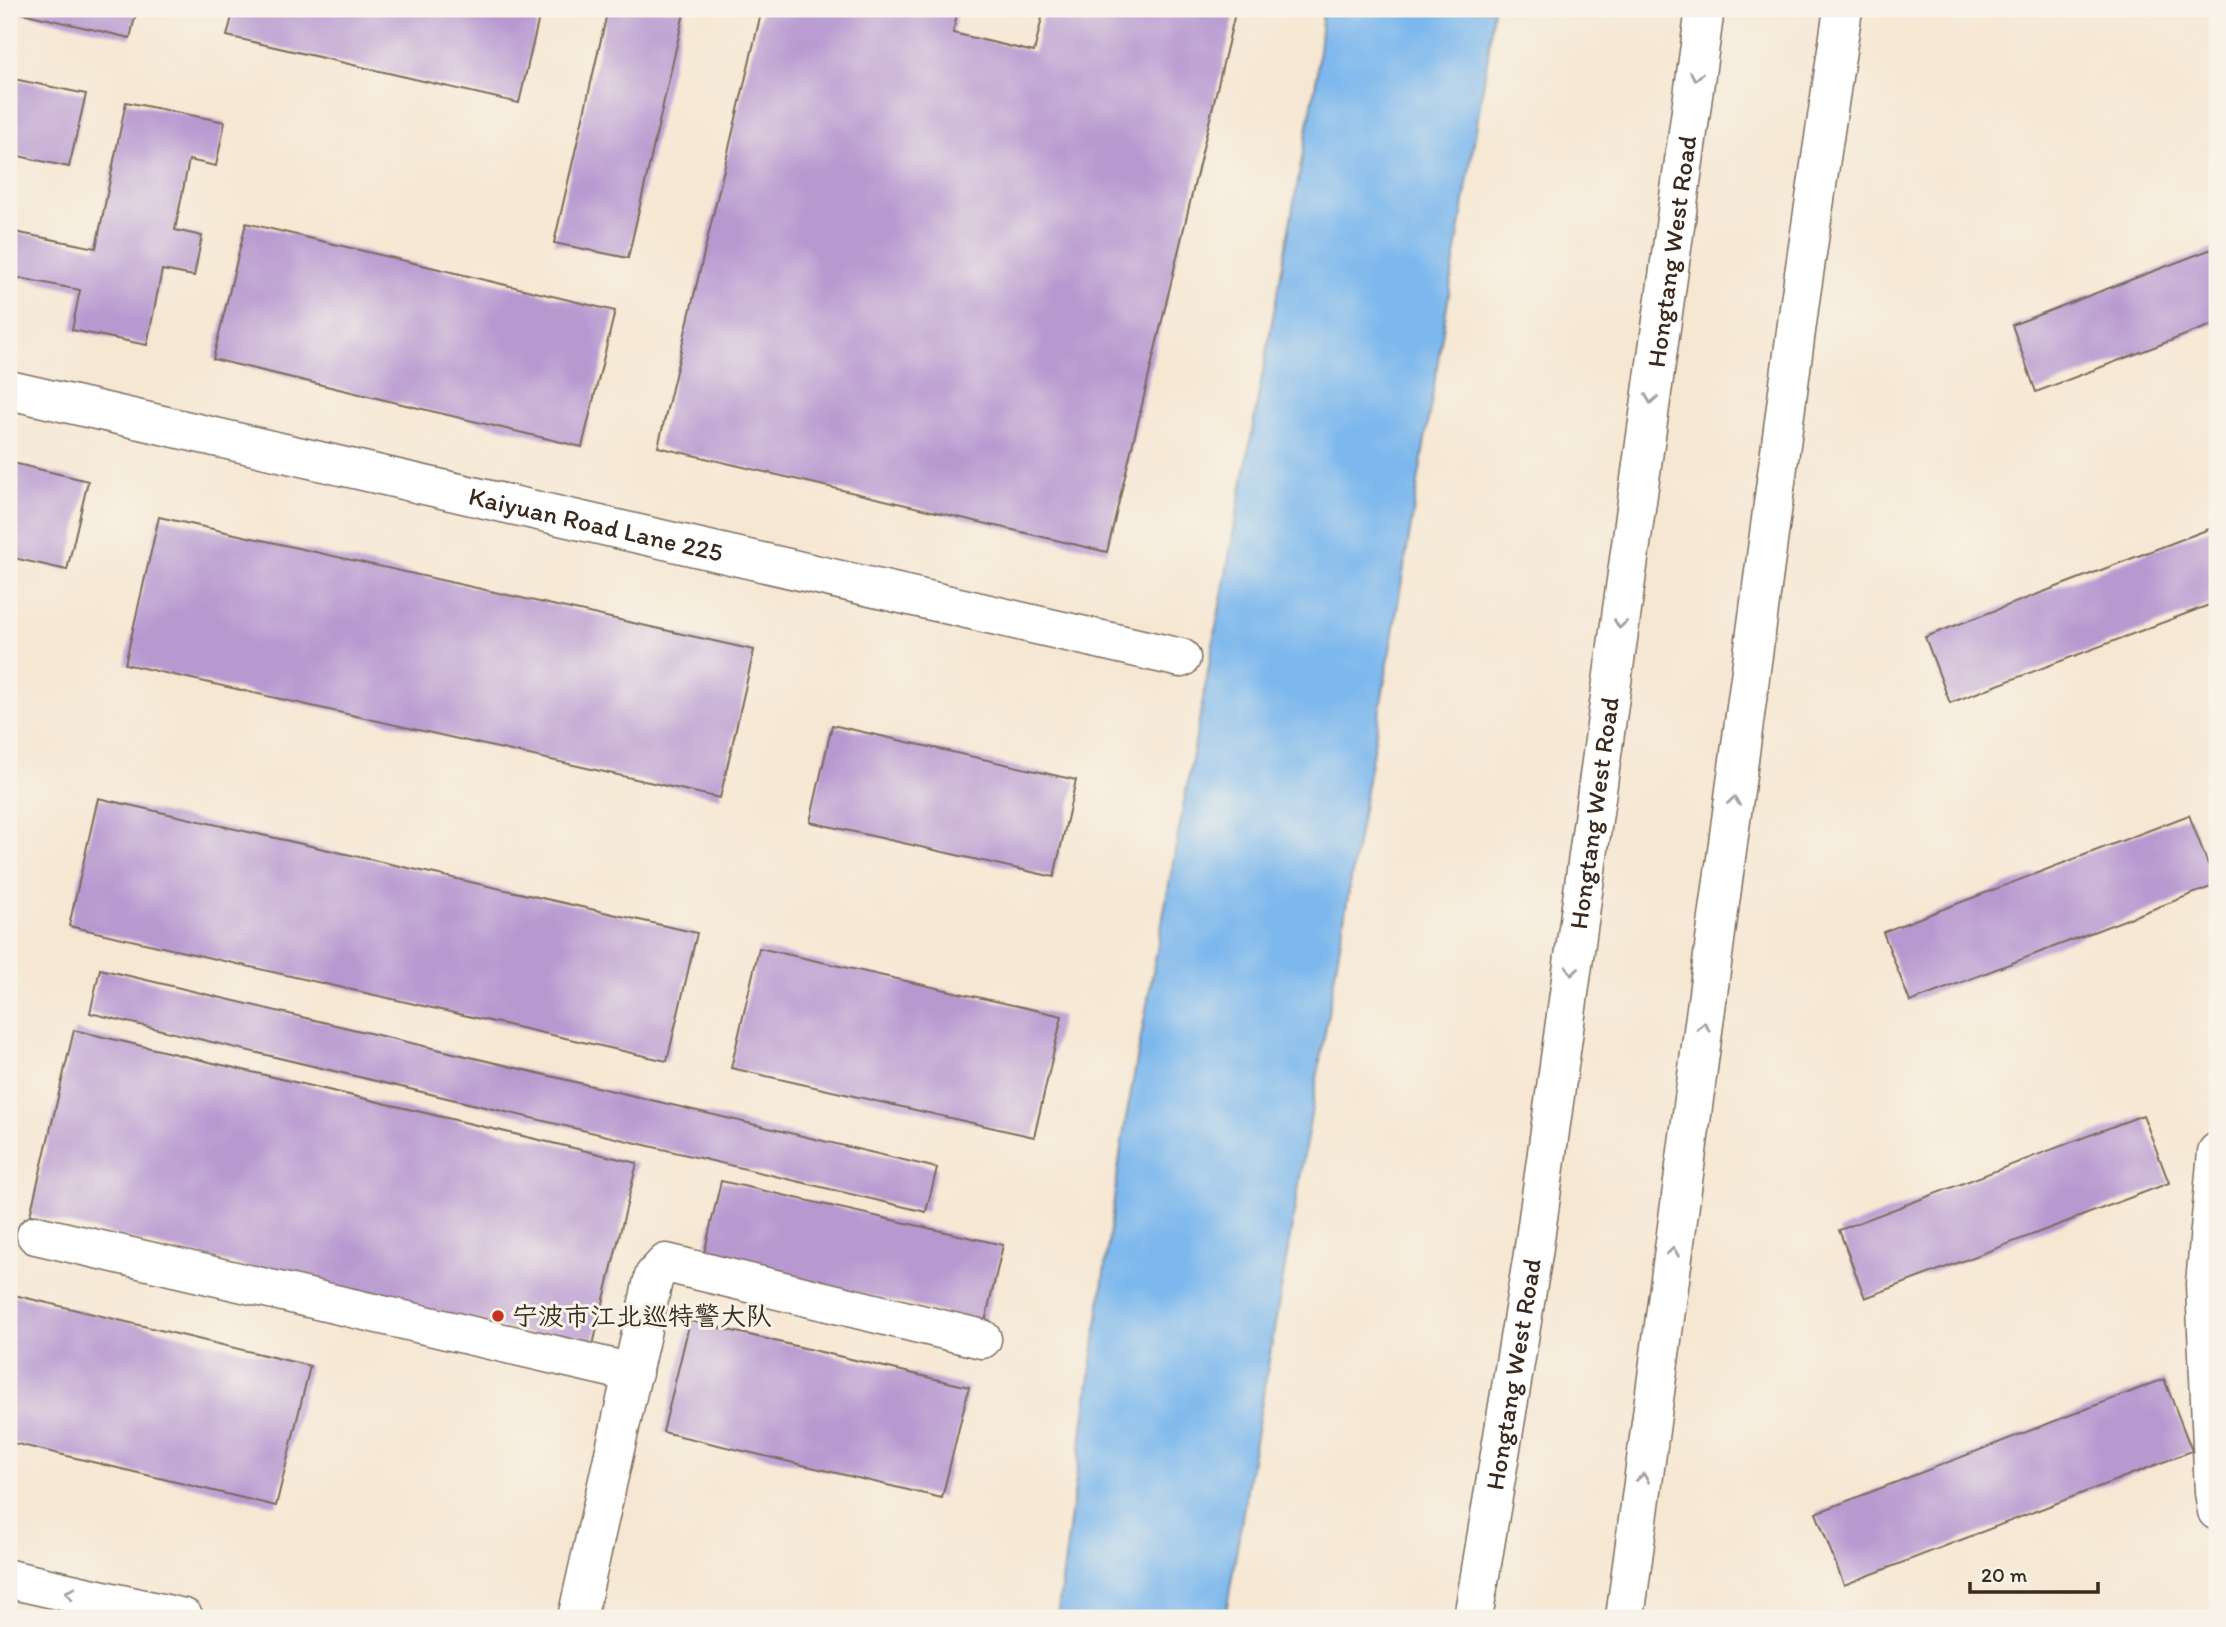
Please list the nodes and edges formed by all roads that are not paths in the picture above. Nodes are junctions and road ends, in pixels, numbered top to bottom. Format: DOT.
graph roads {
  1 [pos="1705,9"];
  2 [pos="1843,10"];
  3 [pos="9,390"];
  4 [pos="1181,658"];
  5 [pos="2217,1152"];
  6 [pos="36,1235"];
  7 [pos="982,1339"];
  8 [pos="633,1373"];
  9 [pos="2217,1511"];
  10 [pos="1638,1517"];
  11 [pos="9,1579"];
  12 [pos="184,1618"];
  13 [pos="577,1618"];
  14 [pos="1473,1618"];
  15 [pos="1625,1618"];
  16 [pos="1645,1618"];
  1 -- 14 [label="main road, Hongtang West Road, one-way"];
  10 -- 2 [label="main road, one-way"];
  3 -- 4 [label="main road, Kaiyuan Road Lane 225"];
  5 -- 9 [label="main road"];
  6 -- 8 [label="main road"];
  7 -- 8 [label="main road"];
  8 -- 13 [label="main road"];
  10 -- 15 [label="main road"];
  10 -- 16 [label="main road"];
  12 -- 11 [label="main road, one-way"];
}
